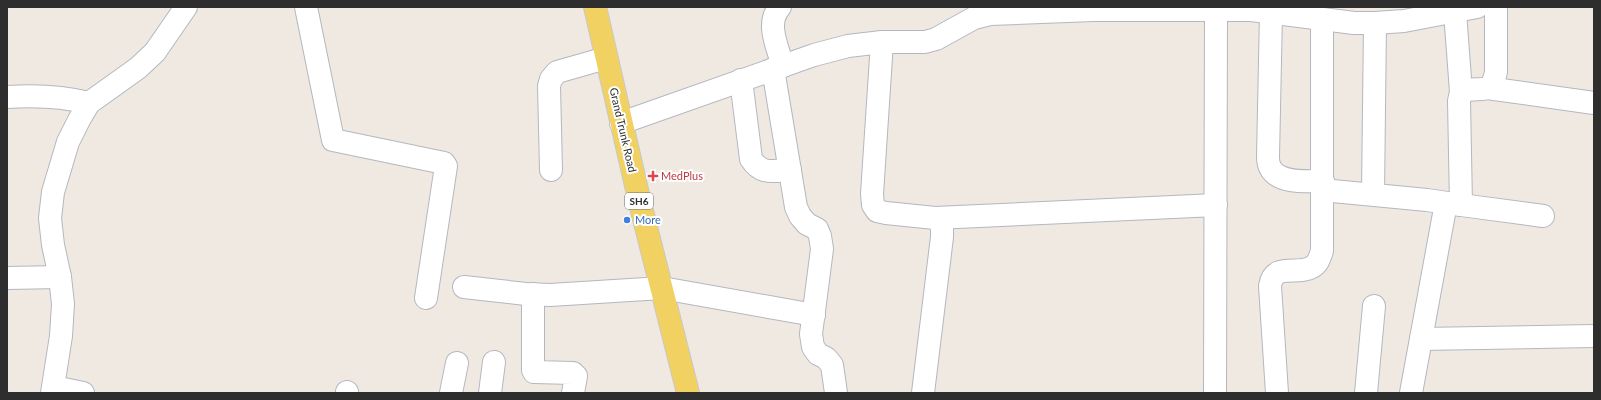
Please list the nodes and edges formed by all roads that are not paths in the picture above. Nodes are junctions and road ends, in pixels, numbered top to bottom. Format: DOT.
graph roads {
  1 [pos="186,7"];
  2 [pos="306,7"];
  3 [pos="595,7"];
  4 [pos="780,7"];
  5 [pos="1477,7"];
  6 [pos="1496,7"];
  7 [pos="1055,9"];
  8 [pos="1110,9"];
  9 [pos="1203,9"];
  10 [pos="1004,10"];
  11 [pos="1455,12"];
  12 [pos="1271,13"];
  13 [pos="1322,19"];
  14 [pos="1375,23"];
  15 [pos="882,42"];
  16 [pos="606,58"];
  17 [pos="778,67"];
  18 [pos="741,80"];
  19 [pos="1487,88"];
  20 [pos="1461,92"];
  21 [pos="7,97"];
  22 [pos="90,102"];
  23 [pos="1594,103"];
  24 [pos="621,123"];
  25 [pos="551,170"];
  26 [pos="790,170"];
  27 [pos="1323,185"];
  28 [pos="1373,194"];
  29 [pos="1216,204"];
  30 [pos="1453,204"];
  31 [pos="1544,216"];
  32 [pos="935,218"];
  33 [pos="60,277"];
  34 [pos="7,278"];
  35 [pos="464,287"];
  36 [pos="662,288"];
  37 [pos="533,294"];
  38 [pos="426,298"];
  39 [pos="1374,306"];
  40 [pos="814,315"];
  41 [pos="1594,336"];
  42 [pos="1421,339"];
  43 [pos="494,362"];
  44 [pos="458,363"];
  45 [pos="53,390"];
  46 [pos="83,393"];
  47 [pos="451,393"];
  48 [pos="490,393"];
  49 [pos="573,393"];
  50 [pos="688,393"];
  51 [pos="836,393"];
  52 [pos="923,393"];
  53 [pos="1215,393"];
  54 [pos="1277,393"];
  55 [pos="1366,393"];
  56 [pos="1411,393"];
  1 -- 22 [label="street"];
  2 -- 38 [label="street"];
  3 -- 16 [label="main road, Grand Trunk Road / SH6"];
  4 -- 17 [label="street"];
  5 -- 11 [label="street"];
  6 -- 19 [label="street"];
  7 -- 8 [label="street"];
  7 -- 10 [label="street"];
  8 -- 9 [label="street"];
  9 -- 12 [label="street"];
  9 -- 29 [label="street"];
  10 -- 15 [label="street"];
  11 -- 14 [label="street"];
  11 -- 20 [label="street"];
  12 -- 13 [label="street"];
  12 -- 27 [label="street"];
  13 -- 14 [label="street"];
  13 -- 27 [label="street"];
  14 -- 28 [label="street"];
  15 -- 17 [label="street"];
  15 -- 32 [label="street"];
  16 -- 24 [label="main road, Grand Trunk Road / SH6"];
  16 -- 25 [label="street"];
  17 -- 18 [label="street"];
  17 -- 26 [label="street"];
  18 -- 24 [label="street"];
  18 -- 26 [label="street"];
  19 -- 20 [label="street"];
  19 -- 23 [label="street"];
  20 -- 30 [label="street"];
  21 -- 22 [label="street"];
  22 -- 33 [label="street"];
  24 -- 36 [label="main road, Grand Trunk Road / SH6"];
  26 -- 40 [label="street"];
  27 -- 28 [label="street"];
  27 -- 54 [label="street"];
  28 -- 30 [label="street"];
  29 -- 32 [label="street"];
  29 -- 53 [label="street"];
  30 -- 31 [label="street"];
  30 -- 42 [label="street"];
  32 -- 52 [label="street"];
  33 -- 34 [label="street"];
  33 -- 45 [label="street"];
  35 -- 37 [label="street"];
  36 -- 37 [label="street"];
  36 -- 40 [label="street"];
  36 -- 50 [label="main road, Grand Trunk Road / SH6"];
  37 -- 49 [label="street"];
  39 -- 55 [label="street"];
  40 -- 51 [label="street"];
  41 -- 42 [label="street"];
  42 -- 56 [label="street"];
  43 -- 48 [label="street"];
  44 -- 47 [label="street"];
  45 -- 46 [label="street"];
}
